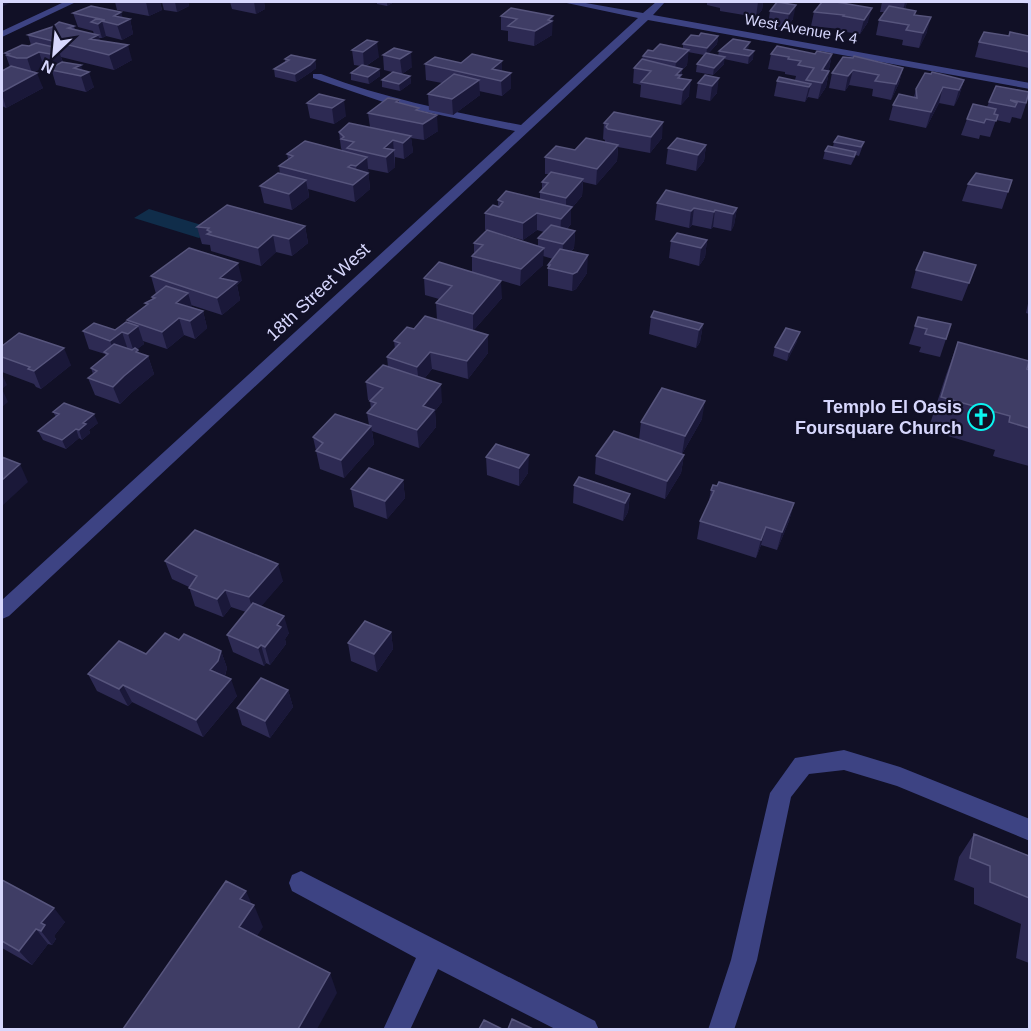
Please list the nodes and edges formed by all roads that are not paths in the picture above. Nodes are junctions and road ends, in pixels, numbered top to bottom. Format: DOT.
graph roads {
  1 [pos="71,2"];
  2 [pos="567,2"];
  3 [pos="661,2"];
  4 [pos="646,16"];
  5 [pos="2,34"];
  6 [pos="317,76"];
  7 [pos="1029,86"];
  8 [pos="524,129"];
  9 [pos="2,611"];
  10 [pos="1029,830"];
  11 [pos="301,883"];
  12 [pos="432,953"];
  13 [pos="396,1029"];
  14 [pos="586,1029"];
  15 [pos="721,1029"];
  1 -- 5 [label="street"];
  2 -- 4 [label="street, West Avenue K 4"];
  3 -- 4 [label="street, 18th Street West"];
  4 -- 7 [label="street, West Avenue K 4"];
  4 -- 8 [label="street, 18th Street West"];
  6 -- 8 [label="street"];
  8 -- 9 [label="street, 18th Street West"];
  10 -- 15 [label="street"];
  11 -- 12 [label="street"];
  12 -- 13 [label="street"];
  12 -- 14 [label="street"];
}
